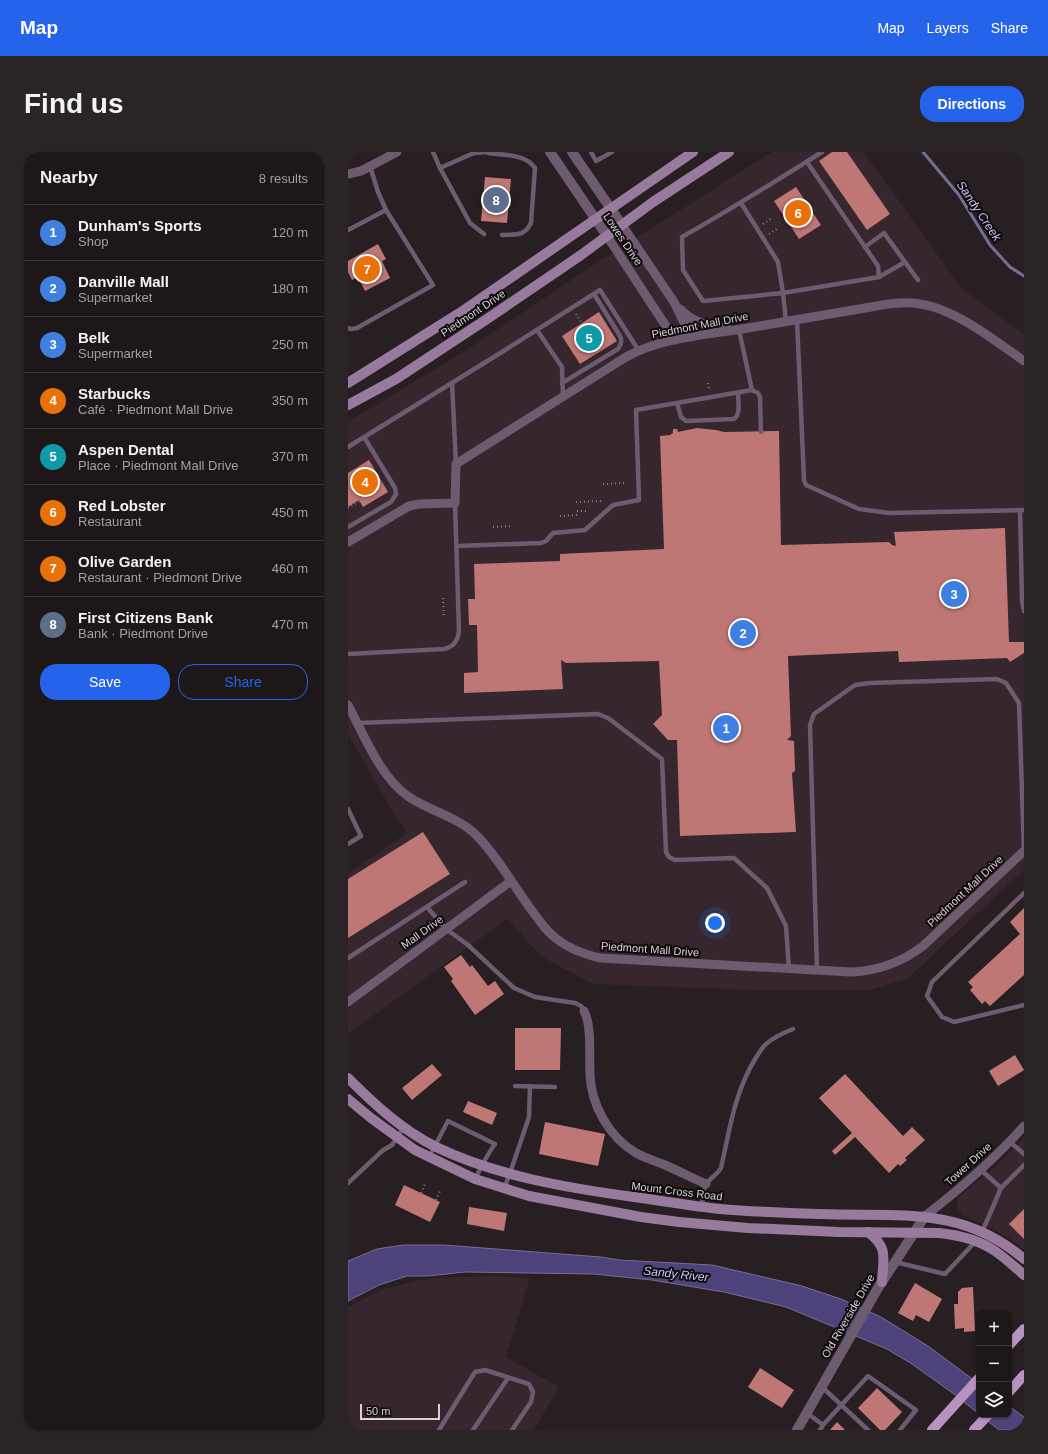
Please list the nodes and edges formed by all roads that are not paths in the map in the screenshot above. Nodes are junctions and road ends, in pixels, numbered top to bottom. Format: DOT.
graph roads {
  1 [pos="397,152"];
  2 [pos="433,152"];
  3 [pos="488,152"];
  4 [pos="550,152"];
  5 [pos="572,152"];
  6 [pos="591,152"];
  7 [pos="612,152"];
  8 [pos="693,152"];
  9 [pos="729,152"];
  10 [pos="822,152"];
  11 [pos="807,162"];
  12 [pos="370,166"];
  13 [pos="440,168"];
  14 [pos="348,174"];
  15 [pos="741,203"];
  16 [pos="611,208"];
  17 [pos="386,210"];
  18 [pos="595,219"];
  19 [pos="622,225"];
  20 [pos="348,230"];
  21 [pos="484,234"];
  22 [pos="502,235"];
  23 [pos="607,236"];
  24 [pos="864,247"];
  25 [pos="905,262"];
  26 [pos="879,277"];
  27 [pos="918,280"];
  28 [pos="783,293"];
  29 [pos="594,294"];
  30 [pos="674,302"];
  31 [pos="796,320"];
  32 [pos="786,322"];
  33 [pos="348,328"];
  34 [pos="537,330"];
  35 [pos="739,330"];
  36 [pos="692,337"];
  37 [pos="675,340"];
  38 [pos="639,351"];
  39 [pos="1024,361"];
  40 [pos="348,383"];
  41 [pos="452,383"];
  42 [pos="562,384"];
  43 [pos="752,390"];
  44 [pos="738,393"];
  45 [pos="563,397"];
  46 [pos="677,403"];
  47 [pos="348,405"];
  48 [pos="761,432"];
  49 [pos="364,437"];
  50 [pos="348,447"];
  51 [pos="456,464"];
  52 [pos="455,504"];
  53 [pos="1022,510"];
  54 [pos="348,527"];
  55 [pos="348,542"];
  56 [pos="457,546"];
  57 [pos="1024,611"];
  58 [pos="348,654"];
  59 [pos="348,705"];
  60 [pos="358,723"];
  61 [pos="348,809"];
  62 [pos="348,844"];
  63 [pos="1024,851"];
  64 [pos="511,881"];
  65 [pos="466,882"];
  66 [pos="1024,893"];
  67 [pos="427,907"];
  68 [pos="446,929"];
  69 [pos="348,958"];
  70 [pos="789,968"];
  71 [pos="817,970"];
  72 [pos="348,1002"];
  73 [pos="1024,1005"];
  74 [pos="584,1011"];
  75 [pos="793,1029"];
  76 [pos="348,1078"];
  77 [pos="515,1086"];
  78 [pos="530,1086"];
  79 [pos="555,1087"];
  80 [pos="348,1099"];
  81 [pos="1024,1126"];
  82 [pos="404,1127"];
  83 [pos="397,1137"];
  84 [pos="1010,1142"];
  85 [pos="434,1146"];
  86 [pos="1024,1154"];
  87 [pos="429,1157"];
  88 [pos="483,1165"];
  89 [pos="1024,1165"];
  90 [pos="982,1170"];
  91 [pos="510,1173"];
  92 [pos="476,1178"];
  93 [pos="348,1183"];
  94 [pos="706,1184"];
  95 [pos="1001,1188"];
  96 [pos="504,1189"];
  97 [pos="702,1207"];
  98 [pos="925,1216"];
  99 [pos="868,1232"];
  100 [pos="913,1232"];
  101 [pos="981,1232"];
  102 [pos="976,1242"];
  103 [pos="1024,1260"];
  104 [pos="895,1262"];
  105 [pos="1020,1272"];
  106 [pos="880,1285"];
  107 [pos="1024,1329"];
  108 [pos="1012,1342"];
  109 [pos="1024,1375"];
  110 [pos="508,1378"];
  111 [pos="976,1381"];
  112 [pos="822,1387"];
  113 [pos="1012,1389"];
  114 [pos="843,1406"];
  115 [pos="807,1413"];
  116 [pos="985,1418"];
  117 [pos="822,1428"];
  118 [pos="438,1430"];
  119 [pos="474,1430"];
  120 [pos="512,1430"];
  121 [pos="797,1430"];
  122 [pos="868,1430"];
  123 [pos="900,1430"];
  124 [pos="932,1430"];
  125 [pos="974,1430"];
  1 -- 12 [label="street"];
  2 -- 13 [label="lane"];
  3 -- 13 [label="lane"];
  3 -- 22 [label="lane"];
  4 -- 18 [label="street, Lowes Drive"];
  5 -- 16 [label="street, Lowes Drive"];
  6 -- 7 [label="lane"];
  8 -- 16 [label="main road, Piedmont Drive"];
  9 -- 19 [label="main road, Piedmont Drive"];
  10 -- 11 [label="lane"];
  11 -- 15 [label="lane"];
  11 -- 24 [label="lane"];
  12 -- 14 [label="street"];
  12 -- 17 [label="lane"];
  13 -- 21 [label="lane"];
  15 -- 28 [label="lane"];
  15 -- 28 [label="lane"];
  16 -- 18 [label="main road, Piedmont Drive"];
  16 -- 19 [label="street, Lowes Drive"];
  17 -- 20 [label="lane"];
  17 -- 33 [label="lane"];
  18 -- 23 [label="street, Lowes Drive"];
  18 -- 40 [label="main road, Piedmont Drive"];
  19 -- 23 [label="main road, Piedmont Drive"];
  19 -- 30 [label="street, Lowes Drive"];
  23 -- 37 [label="street, Lowes Drive"];
  23 -- 47 [label="main road, Piedmont Drive"];
  24 -- 25 [label="lane"];
  24 -- 26 [label="lane"];
  25 -- 26 [label="lane"];
  25 -- 27 [label="lane"];
  26 -- 28 [label="lane"];
  28 -- 32 [label="lane"];
  29 -- 34 [label="lane"];
  29 -- 38 [label="lane"];
  29 -- 42 [label="lane"];
  30 -- 35 [label="street"];
  30 -- 36 [label="street, Lowes Drive"];
  31 -- 32 [label="street, Piedmont Mall Drive"];
  31 -- 39 [label="street, Piedmont Mall Drive"];
  31 -- 53 [label="lane"];
  32 -- 35 [label="street, Piedmont Mall Drive"];
  34 -- 41 [label="lane"];
  34 -- 42 [label="lane"];
  35 -- 36 [label="street, Piedmont Mall Drive"];
  35 -- 43 [label="lane"];
  36 -- 37 [label="street, Piedmont Mall Drive"];
  37 -- 38 [label="street, Piedmont Mall Drive"];
  38 -- 45 [label="street, Piedmont Mall Drive"];
  41 -- 49 [label="lane"];
  41 -- 51 [label="lane"];
  42 -- 45 [label="lane"];
  43 -- 44 [label="lane"];
  43 -- 48 [label="lane"];
  44 -- 46 [label="lane"];
  44 -- 46 [label="lane"];
  45 -- 51 [label="street, Piedmont Mall Drive"];
  46 -- 56 [label="lane"];
  49 -- 50 [label="lane"];
  49 -- 54 [label="lane"];
  51 -- 52 [label="street"];
  52 -- 55 [label="street"];
  52 -- 56 [label="lane"];
  53 -- 57 [label="lane"];
  56 -- 58 [label="lane"];
  59 -- 60 [label="street, Piedmont Mall Drive"];
  60 -- 64 [label="street, Piedmont Mall Drive"];
  60 -- 70 [label="lane"];
  61 -- 62 [label="lane"];
  63 -- 71 [label="street, Piedmont Mall Drive"];
  63 -- 71 [label="lane"];
  64 -- 68 [label="street, Mall Drive"];
  64 -- 70 [label="street, Piedmont Mall Drive"];
  65 -- 67 [label="lane"];
  66 -- 73 [label="lane"];
  67 -- 68 [label="lane"];
  67 -- 69 [label="lane"];
  68 -- 72 [label="street, Mall Drive"];
  68 -- 74 [label="lane"];
  70 -- 71 [label="street, Piedmont Mall Drive"];
  74 -- 94 [label="street"];
  75 -- 94 [label="lane"];
  76 -- 82 [label="main road, Mount Cross Road"];
  77 -- 78 [label="lane"];
  78 -- 79 [label="lane"];
  78 -- 91 [label="lane"];
  80 -- 83 [label="main road"];
  81 -- 84 [label="street, Tower Drive"];
  82 -- 83 [label="lane"];
  82 -- 85 [label="main road, Mount Cross Road"];
  83 -- 87 [label="main road"];
  83 -- 93 [label="lane"];
  84 -- 86 [label="lane"];
  84 -- 90 [label="street, Tower Drive"];
  85 -- 87 [label="lane"];
  85 -- 88 [label="main road, Mount Cross Road"];
  85 -- 88 [label="lane"];
  87 -- 92 [label="main road"];
  88 -- 91 [label="main road, Mount Cross Road"];
  88 -- 92 [label="lane"];
  89 -- 95 [label="lane"];
  90 -- 95 [label="lane"];
  90 -- 98 [label="street, Tower Drive"];
  91 -- 96 [label="lane"];
  91 -- 97 [label="main road, Mount Cross Road"];
  92 -- 96 [label="main road"];
  94 -- 97 [label="lane"];
  95 -- 101 [label="lane"];
  96 -- 99 [label="main road"];
  97 -- 98 [label="main road, Mount Cross Road"];
  98 -- 100 [label="street, Old Riverside Drive"];
  98 -- 101 [label="main road, Mount Cross Road"];
  99 -- 100 [label="main road"];
  99 -- 106 [label="main road"];
  100 -- 102 [label="main road"];
  100 -- 104 [label="street, Old Riverside Drive"];
  101 -- 102 [label="lane"];
  101 -- 103 [label="main road, Mount Cross Road"];
  102 -- 104 [label="lane"];
  102 -- 105 [label="main road"];
  103 -- 105 [label="lane"];
  104 -- 106 [label="street, Old Riverside Drive"];
  106 -- 112 [label="street, Old Riverside Drive"];
  107 -- 108 [label="main road"];
  109 -- 113 [label="main road"];
  110 -- 118 [label="lane"];
  110 -- 119 [label="lane"];
  110 -- 120 [label="lane"];
  111 -- 124 [label="main road"];
  112 -- 114 [label="lane"];
  112 -- 115 [label="street, Old Riverside Drive"];
  114 -- 117 [label="lane"];
  114 -- 122 [label="lane"];
  114 -- 123 [label="lane"];
  115 -- 117 [label="lane"];
  115 -- 121 [label="street, Old Riverside Drive"];
  116 -- 125 [label="main road"];
}
